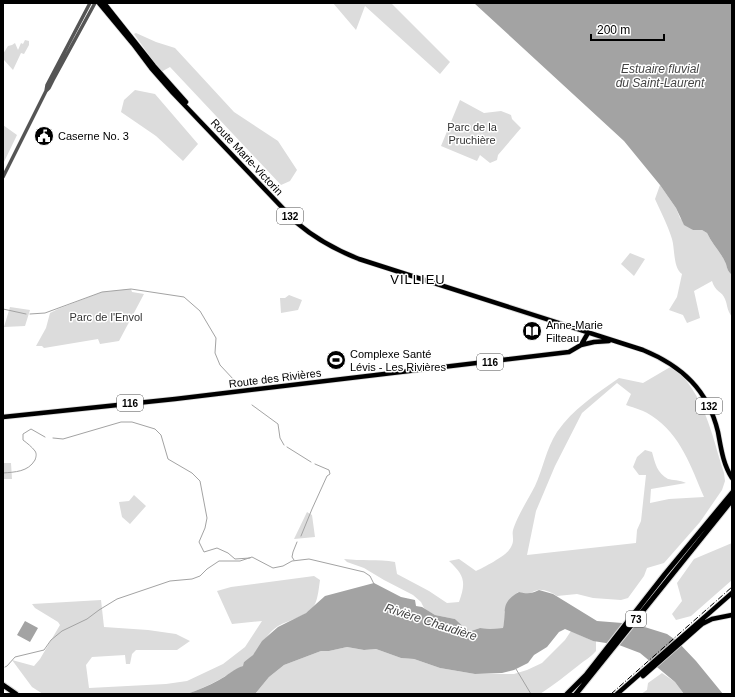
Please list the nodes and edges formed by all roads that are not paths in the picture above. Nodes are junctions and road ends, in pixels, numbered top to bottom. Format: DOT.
graph roads {
  1 [pos="90,3"];
  2 [pos="95,3"];
  3 [pos="99,3"];
  4 [pos="104,3"];
  5 [pos="46,91"];
  6 [pos="196,116"];
  7 [pos="3,177"];
  8 [pos="588,333"];
  9 [pos="612,341"];
  10 [pos="582,345"];
  11 [pos="3,417"];
  12 [pos="732,478"];
  13 [pos="732,493"];
  14 [pos="730,500"];
  15 [pos="732,593"];
  16 [pos="732,597"];
  17 [pos="732,601"];
  18 [pos="732,615"];
  19 [pos="701,623"];
  20 [pos="599,662"];
  21 [pos="637,679"];
  22 [pos="3,685"];
  23 [pos="16,694"];
  24 [pos="567,694"];
  25 [pos="576,694"];
  26 [pos="617,694"];
  27 [pos="622,694"];
  1 -- 5 [label="street"];
  2 -- 5 [label="street"];
  3 -- 6 [label="main road, Route Marie-Victorin / 132"];
  4 -- 6 [label="main road, Route Marie-Victorin / 132"];
  5 -- 7 [label="street"];
  6 -- 8 [label="main road, Route Marie-Victorin / 132"];
  8 -- 9 [label="main road, Route Marie-Victorin / 132"];
  8 -- 10 [label="main road"];
  9 -- 10 [label="main road, Route des Rivières"];
  9 -- 12 [label="main road, Route Marie-Victorin / 132"];
  10 -- 11 [label="main road, Route des Rivières / 116"];
  13 -- 14 [label="highway, 73"];
  14 -- 20 [label="highway, 73"];
  14 -- 20 [label="highway, 73"];
  15 -- 19 [label="main road"];
  16 -- 17 [label="main road"];
  18 -- 19 [label="main road"];
  19 -- 21 [label="main road"];
  20 -- 24 [label="highway, 73"];
  20 -- 25 [label="highway, 73"];
  21 -- 26 [label="main road"];
  21 -- 27 [label="main road"];
  22 -- 23 [label="highway"];
}
